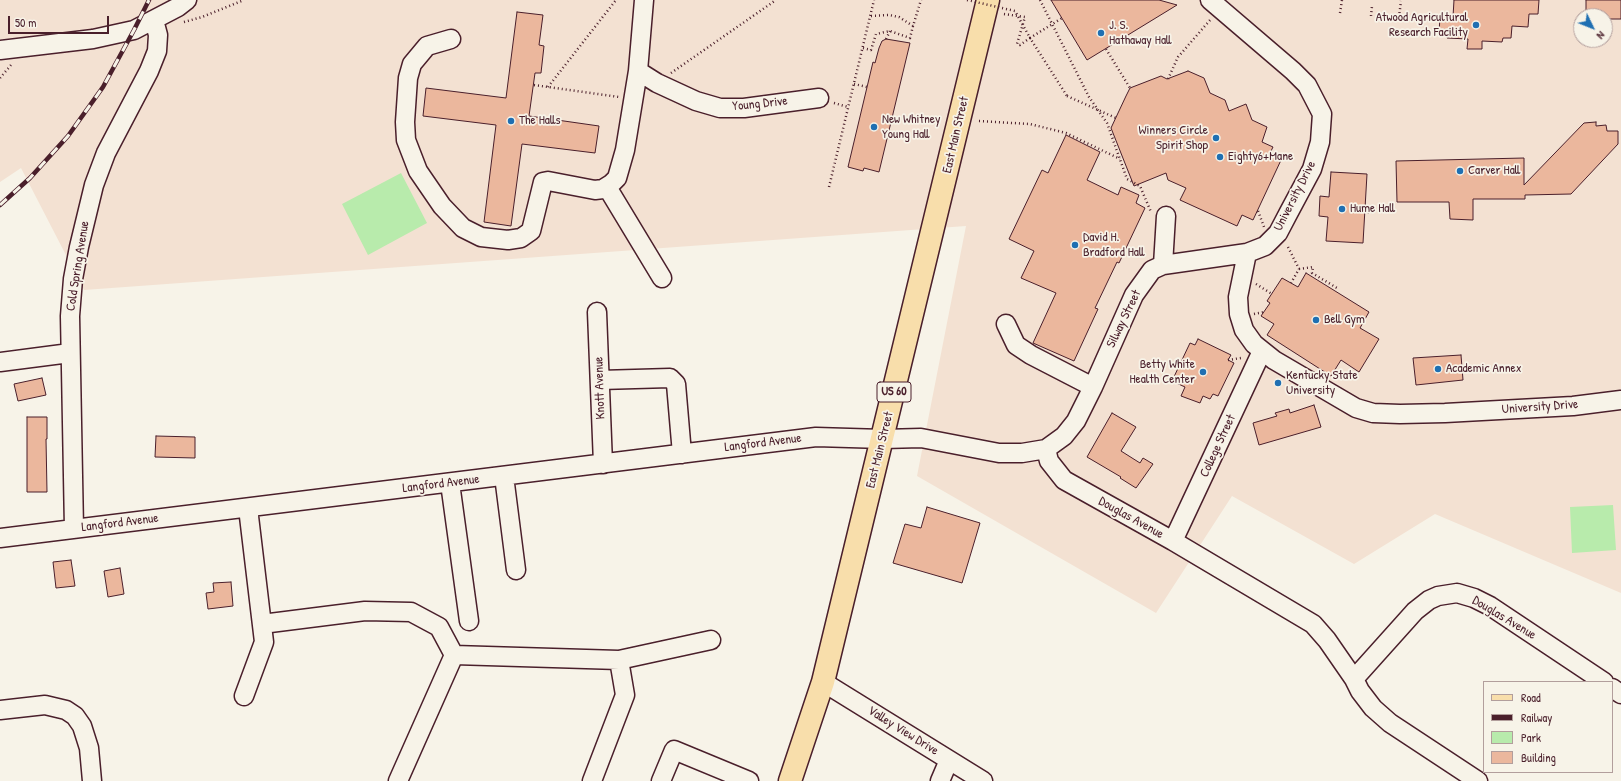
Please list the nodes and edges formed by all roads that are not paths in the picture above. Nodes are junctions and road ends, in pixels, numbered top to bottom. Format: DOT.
graph roads {
  1 [pos="187,0"];
  2 [pos="644,0"];
  3 [pos="996,7"];
  4 [pos="1212,7"];
  5 [pos="154,20"];
  6 [pos="451,39"];
  7 [pos="0,50"];
  8 [pos="638,72"];
  9 [pos="819,98"];
  10 [pos="601,188"];
  11 [pos="1159,214"];
  12 [pos="1247,253"];
  13 [pos="1163,265"];
  14 [pos="662,278"];
  15 [pos="597,312"];
  16 [pos="1006,324"];
  17 [pos="1262,351"];
  18 [pos="70,353"];
  19 [pos="0,362"];
  20 [pos="600,380"];
  21 [pos="1093,387"];
  22 [pos="1621,400"];
  23 [pos="883,439"];
  24 [pos="1046,449"];
  25 [pos="682,454"];
  26 [pos="603,464"];
  27 [pos="504,476"];
  28 [pos="450,483"];
  29 [pos="248,508"];
  30 [pos="74,529"];
  31 [pos="0,538"];
  32 [pos="1173,541"];
  33 [pos="516,570"];
  34 [pos="469,621"];
  35 [pos="262,624"];
  36 [pos="711,640"];
  37 [pos="454,655"];
  38 [pos="619,660"];
  39 [pos="1354,678"];
  40 [pos="1602,681"];
  41 [pos="823,682"];
  42 [pos="244,696"];
  43 [pos="0,710"];
  44 [pos="949,760"];
  45 [pos="92,781"];
  46 [pos="398,781"];
  47 [pos="592,781"];
  48 [pos="661,781"];
  49 [pos="749,781"];
  50 [pos="790,781"];
  51 [pos="940,781"];
  52 [pos="983,781"];
  53 [pos="1478,781"];
  1 -- 5 [label="street"];
  2 -- 8 [label="street"];
  3 -- 23 [label="main road, East Main Street / US 60"];
  4 -- 12 [label="street, University Drive"];
  5 -- 7 [label="street"];
  5 -- 18 [label="street, Cold Spring Avenue"];
  6 -- 10 [label="street"];
  8 -- 9 [label="street, Young Drive"];
  8 -- 10 [label="street"];
  10 -- 14 [label="street"];
  11 -- 13 [label="street"];
  12 -- 13 [label="street, Silway Street"];
  12 -- 17 [label="street, University Drive"];
  13 -- 21 [label="street, Silway Street"];
  15 -- 20 [label="street, Knott Avenue"];
  16 -- 21 [label="street"];
  17 -- 22 [label="street, University Drive"];
  17 -- 32 [label="street, College Street"];
  18 -- 19 [label="street"];
  18 -- 30 [label="street, Cold Spring Avenue"];
  20 -- 25 [label="street"];
  20 -- 26 [label="street, Knott Avenue"];
  21 -- 24 [label="street, Silway Street"];
  23 -- 24 [label="street"];
  23 -- 25 [label="street, Langford Avenue"];
  23 -- 41 [label="main road, East Main Street / US 60"];
  24 -- 32 [label="street, Douglas Avenue"];
  25 -- 26 [label="street, Langford Avenue"];
  26 -- 27 [label="street, Langford Avenue"];
  27 -- 28 [label="street, Langford Avenue"];
  27 -- 33 [label="street"];
  28 -- 29 [label="street, Langford Avenue"];
  28 -- 34 [label="street"];
  29 -- 30 [label="street, Langford Avenue"];
  29 -- 35 [label="street"];
  30 -- 31 [label="street, Langford Avenue"];
  32 -- 39 [label="street, Douglas Avenue"];
  35 -- 37 [label="street"];
  35 -- 42 [label="street"];
  36 -- 38 [label="street"];
  37 -- 38 [label="street"];
  37 -- 46 [label="street"];
  38 -- 47 [label="street"];
  39 -- 40 [label="street, Douglas Avenue"];
  39 -- 53 [label="street, Douglas Avenue"];
  41 -- 44 [label="street, Valley View Drive"];
  41 -- 50 [label="main road, East Main Street / US 60"];
  43 -- 45 [label="street"];
  44 -- 51 [label="street"];
  44 -- 52 [label="street, Valley View Drive"];
  48 -- 49 [label="street"];
}
